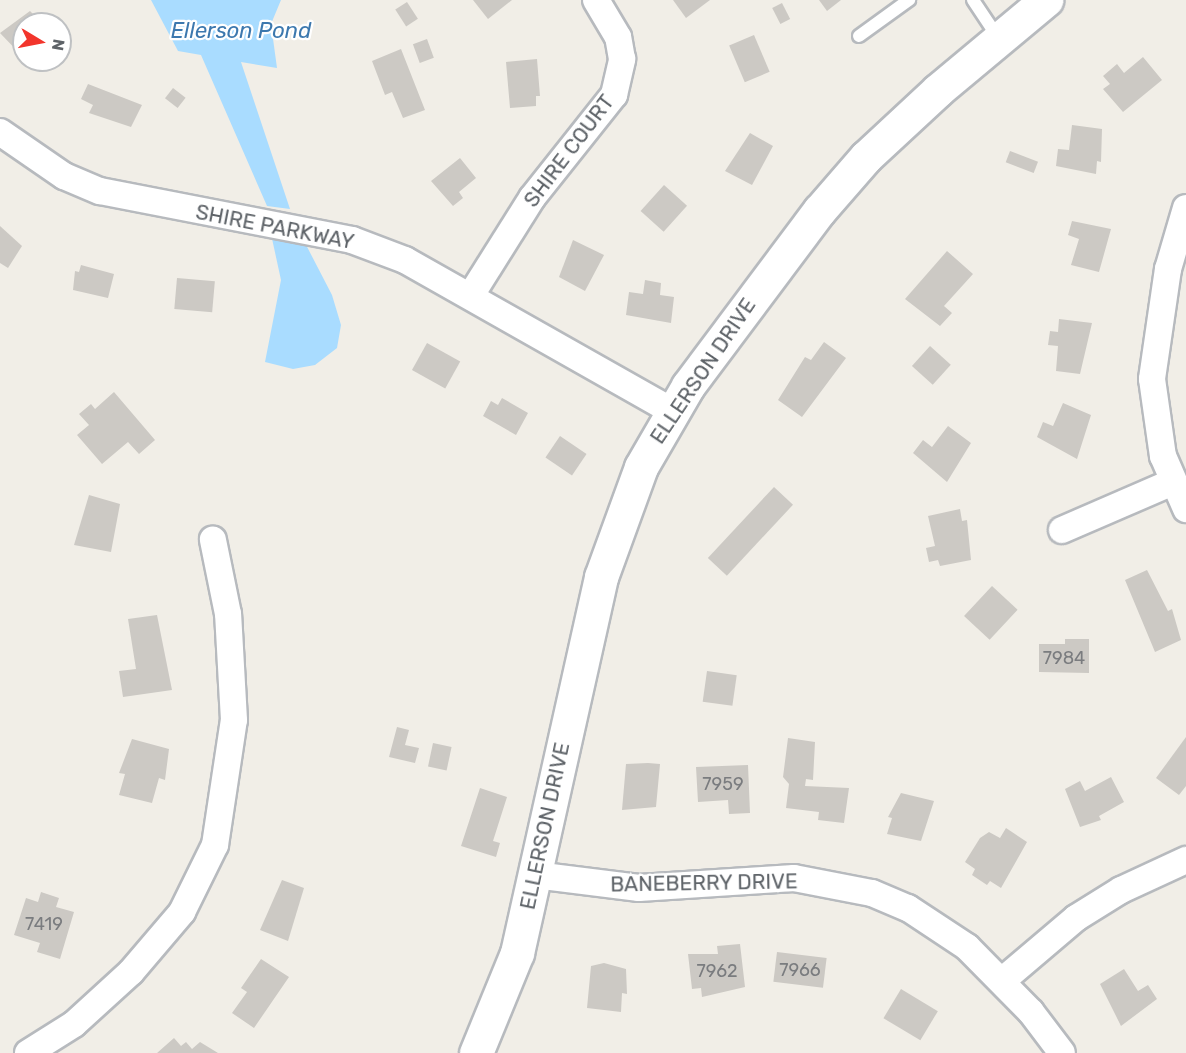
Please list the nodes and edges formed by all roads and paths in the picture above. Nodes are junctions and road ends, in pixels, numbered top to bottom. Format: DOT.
graph roads {
  1 [pos="596,0"];
  2 [pos="909,0"];
  3 [pos="973,0"];
  4 [pos="1046,0"];
  5 [pos="859,36"];
  6 [pos="999,39"];
  7 [pos="0,132"];
  8 [pos="1186,208"];
  9 [pos="471,295"];
  10 [pos="672,411"];
  11 [pos="1173,482"];
  12 [pos="1186,509"];
  13 [pos="1062,530"];
  14 [pos="213,540"];
  15 [pos="1186,860"];
  16 [pos="535,875"];
  17 [pos="1003,980"];
  18 [pos="28,1053"];
  19 [pos="476,1053"];
  20 [pos="1062,1053"];
  1 -- 9 [label="street, SHIRE COURT"];
  2 -- 5 [label="lane"];
  3 -- 6 [label="lane"];
  4 -- 6 [label="street, ELLERSON DRIVE"];
  6 -- 10 [label="street, ELLERSON DRIVE"];
  7 -- 9 [label="street, SHIRE PARKWAY"];
  8 -- 11 [label="street"];
  9 -- 10 [label="street, SHIRE PARKWAY"];
  10 -- 16 [label="street, ELLERSON DRIVE"];
  11 -- 12 [label="street"];
  11 -- 13 [label="street"];
  14 -- 18 [label="street"];
  15 -- 17 [label="street"];
  16 -- 17 [label="street, BANEBERRY DRIVE"];
  16 -- 19 [label="street, ELLERSON DRIVE"];
  17 -- 20 [label="street, BANEBERRY DRIVE"];
}
